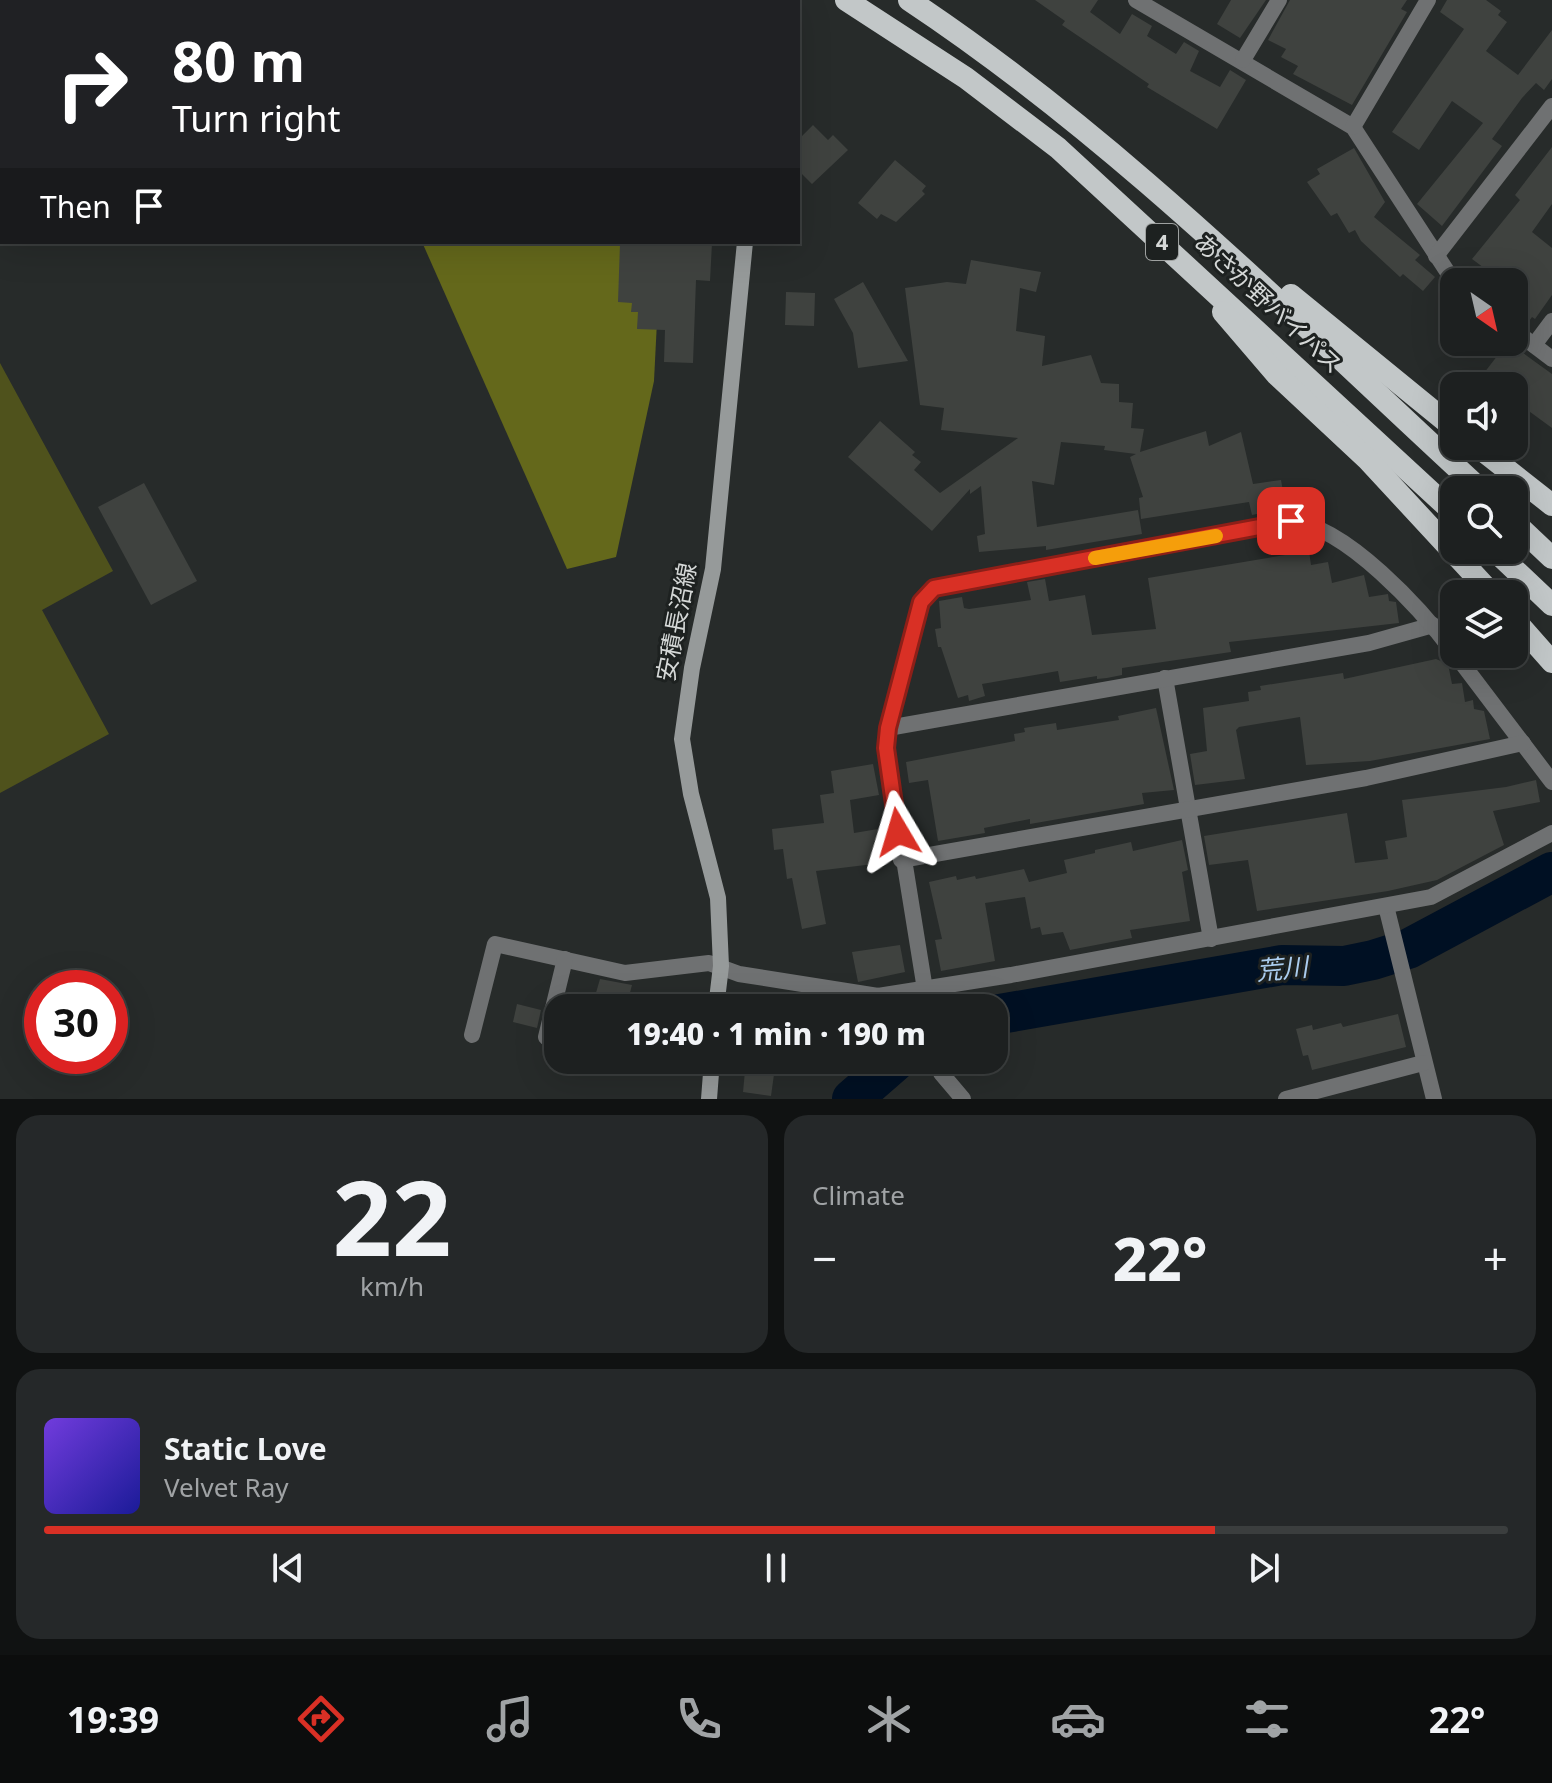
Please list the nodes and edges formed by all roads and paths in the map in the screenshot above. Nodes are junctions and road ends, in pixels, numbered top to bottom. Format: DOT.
graph roads {
  1 [pos="846,0"];
  2 [pos="909,0"];
  3 [pos="1136,0"];
  4 [pos="1279,0"];
  5 [pos="1428,0"];
  6 [pos="1243,60"];
  7 [pos="1552,106"];
  8 [pos="1353,127"];
  9 [pos="745,244"];
  10 [pos="1436,256"];
  11 [pos="1238,264"];
  12 [pos="1188,265"];
  13 [pos="1444,268"];
  14 [pos="1552,321"];
  15 [pos="1528,340"];
  16 [pos="1534,345"];
  17 [pos="1552,359"];
  18 [pos="1440,417"];
  19 [pos="1495,460"];
  20 [pos="1466,476"];
  21 [pos="1440,500"];
  22 [pos="1552,505"];
  23 [pos="1528,535"];
  24 [pos="1552,558"];
  25 [pos="1509,564"];
  26 [pos="1479,580"];
  27 [pos="1552,605"];
  28 [pos="1433,625"];
  29 [pos="1440,634"];
  30 [pos="1528,635"];
  31 [pos="1552,662"];
  32 [pos="1466,668"];
  33 [pos="1165,678"];
  34 [pos="888,728"];
  35 [pos="1523,743"];
  36 [pos="1552,782"];
  37 [pos="1189,811"];
  38 [pos="1552,833"];
  39 [pos="901,860"];
  40 [pos="1386,906"];
  41 [pos="1211,939"];
  42 [pos="565,959"];
  43 [pos="721,966"];
  44 [pos="924,991"];
  45 [pos="556,994"];
  46 [pos="718,994"];
  47 [pos="925,994"];
  48 [pos="472,1035"];
  49 [pos="1423,1063"];
  50 [pos="711,1074"];
  51 [pos="942,1074"];
  52 [pos="1320,1095"];
  53 [pos="709,1099"];
  54 [pos="963,1099"];
  55 [pos="1286,1099"];
  56 [pos="1434,1099"];
  1 -- 12 [label="highway, あさか野バイパス / 4"];
  2 -- 11 [label="highway, あさか野バイパス / 4"];
  3 -- 6 [label="street"];
  4 -- 6 [label="street"];
  5 -- 8 [label="street"];
  6 -- 8 [label="street"];
  7 -- 10 [label="street"];
  8 -- 10 [label="street"];
  9 -- 43 [label="main road, 安積長沼線"];
  10 -- 13 [label="street"];
  11 -- 18 [label="highway"];
  11 -- 20 [label="highway, あさか野バイパス / 4"];
  12 -- 21 [label="highway, あさか野バイパス / 4"];
  12 -- 26 [label="highway"];
  14 -- 16 [label="street"];
  15 -- 16 [label="street"];
  16 -- 17 [label="street"];
  19 -- 22 [label="highway"];
  23 -- 24 [label="highway"];
  25 -- 27 [label="highway"];
  28 -- 29 [label="street"];
  28 -- 33 [label="street"];
  28 -- 34 [label="street"];
  30 -- 31 [label="highway"];
  32 -- 35 [label="street"];
  33 -- 34 [label="street"];
  33 -- 37 [label="street"];
  34 -- 39 [label="street"];
  35 -- 36 [label="street"];
  35 -- 37 [label="street"];
  37 -- 39 [label="street"];
  37 -- 41 [label="street"];
  38 -- 40 [label="street"];
  39 -- 44 [label="street"];
  40 -- 41 [label="street"];
  40 -- 49 [label="street"];
  41 -- 44 [label="street"];
  42 -- 43 [label="street"];
  42 -- 45 [label="street"];
  42 -- 48 [label="street"];
  43 -- 44 [label="street"];
  43 -- 46 [label="main road, 安積長沼線"];
  44 -- 47 [label="street"];
  49 -- 52 [label="street"];
  49 -- 56 [label="street"];
  50 -- 53 [label="main road"];
  51 -- 54 [label="street"];
  52 -- 55 [label="street"];
}
